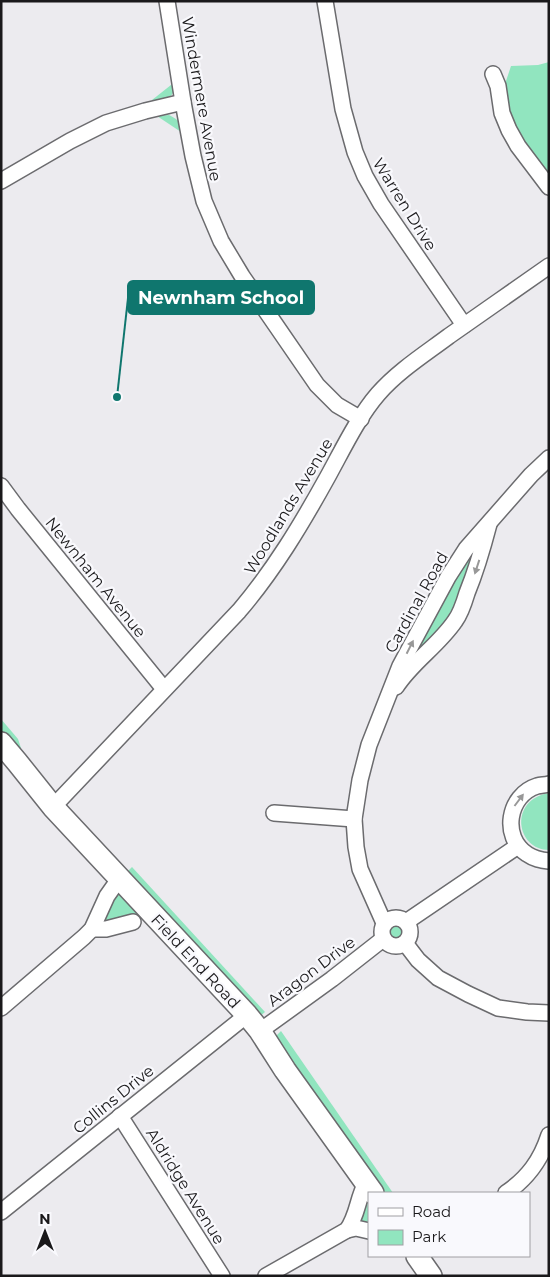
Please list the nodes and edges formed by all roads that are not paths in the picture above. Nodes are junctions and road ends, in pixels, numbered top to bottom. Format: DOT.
graph roads {
  1 [pos="167,1"];
  2 [pos="325,1"];
  3 [pos="493,74"];
  4 [pos="183,102"];
  5 [pos="1,181"];
  6 [pos="549,187"];
  7 [pos="549,266"];
  8 [pos="464,325"];
  9 [pos="361,419"];
  10 [pos="549,458"];
  11 [pos="1,486"];
  12 [pos="490,520"];
  13 [pos="164,689"];
  14 [pos="384,708"];
  15 [pos="1,743"];
  16 [pos="549,784"];
  17 [pos="53,807"];
  18 [pos="274,813"];
  19 [pos="354,819"];
  20 [pos="518,846"];
  21 [pos="549,861"];
  22 [pos="119,879"];
  23 [pos="133,922"];
  24 [pos="406,922"];
  25 [pos="384,923"];
  26 [pos="92,929"];
  27 [pos="383,939"];
  28 [pos="405,943"];
  29 [pos="1,1008"];
  30 [pos="549,1013"];
  31 [pos="254,1023"];
  32 [pos="120,1116"];
  33 [pos="549,1135"];
  34 [pos="369,1188"];
  35 [pos="507,1192"];
  36 [pos="1,1212"];
  37 [pos="347,1230"];
  38 [pos="368,1231"];
  39 [pos="420,1257"];
  40 [pos="222,1276"];
  41 [pos="266,1276"];
  42 [pos="431,1276"];
  1 -- 4 [label="street, Windermere Avenue"];
  2 -- 8 [label="street, Warren Drive"];
  3 -- 6 [label="street"];
  4 -- 5 [label="street"];
  4 -- 9 [label="street, Windermere Avenue"];
  7 -- 8 [label="street, Woodlands Avenue"];
  8 -- 9 [label="street, Woodlands Avenue"];
  9 -- 13 [label="street, Woodlands Avenue"];
  10 -- 12 [label="street, Cardinal Road"];
  11 -- 13 [label="street, Newnham Avenue"];
  14 -- 12 [label="street, Cardinal Road, one-way"];
  12 -- 14 [label="street, Cardinal Road, one-way"];
  13 -- 17 [label="street, Woodlands Avenue"];
  14 -- 19 [label="street, Cardinal Road"];
  15 -- 17 [label="street, Field End Road"];
  20 -- 16 [label="street, one-way"];
  17 -- 22 [label="street, Field End Road"];
  18 -- 19 [label="street"];
  19 -- 25 [label="street, Cardinal Road"];
  20 -- 21 [label="street"];
  20 -- 24 [label="street"];
  22 -- 26 [label="street"];
  22 -- 31 [label="street, Field End Road"];
  23 -- 26 [label="street"];
  24 -- 25 [label="street"];
  24 -- 28 [label="street"];
  25 -- 27 [label="street"];
  26 -- 29 [label="street"];
  27 -- 28 [label="street"];
  27 -- 31 [label="street, Aragon Drive"];
  28 -- 30 [label="street"];
  31 -- 32 [label="street, Collins Drive"];
  31 -- 34 [label="street, Field End Road"];
  32 -- 36 [label="street, Collins Drive"];
  32 -- 40 [label="street, Aldridge Avenue"];
  33 -- 35 [label="street"];
  34 -- 37 [label="street"];
  37 -- 38 [label="street"];
  37 -- 41 [label="street"];
  39 -- 42 [label="street"];
}
